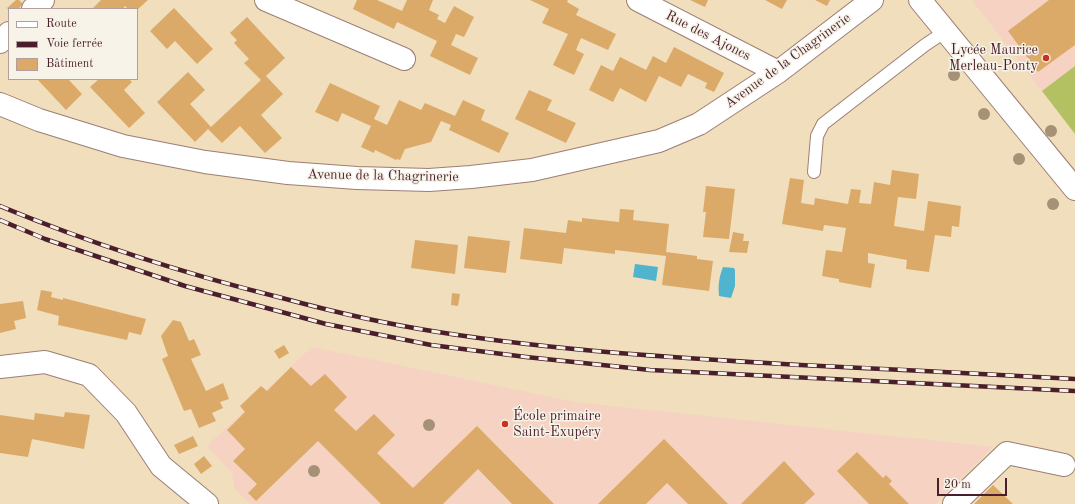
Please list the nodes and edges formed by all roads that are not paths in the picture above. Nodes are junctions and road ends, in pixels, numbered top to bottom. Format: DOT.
graph roads {
  1 [pos="43,0"];
  2 [pos="266,0"];
  3 [pos="638,0"];
  4 [pos="872,0"];
  5 [pos="920,0"];
  6 [pos="35,8"];
  7 [pos="946,32"];
  8 [pos="8,34"];
  9 [pos="0,42"];
  10 [pos="404,59"];
  11 [pos="778,72"];
  12 [pos="0,104"];
  13 [pos="814,172"];
  14 [pos="1075,189"];
  15 [pos="0,366"];
  16 [pos="1064,465"];
  17 [pos="207,504"];
  18 [pos="954,504"];
  1 -- 6 [label="street"];
  2 -- 10 [label="street"];
  3 -- 11 [label="street, Rue des Ajoncs"];
  4 -- 11 [label="street, Avenue de la Chagrinerie"];
  5 -- 7 [label="street"];
  7 -- 13 [label="lane"];
  7 -- 14 [label="street"];
  8 -- 9 [label="street"];
  11 -- 12 [label="street, Avenue de la Chagrinerie"];
  15 -- 17 [label="street"];
  16 -- 18 [label="street"];
}
